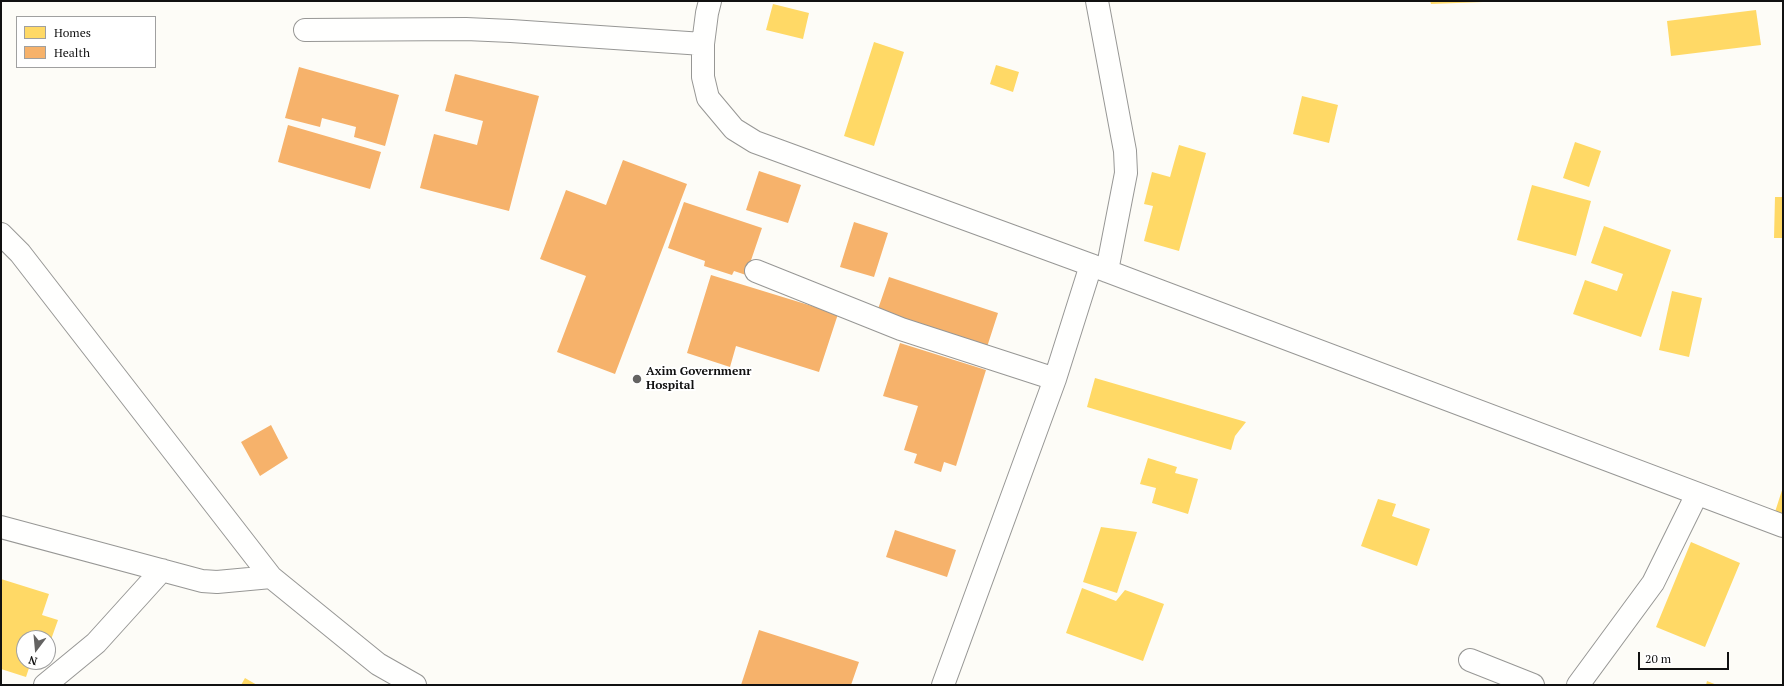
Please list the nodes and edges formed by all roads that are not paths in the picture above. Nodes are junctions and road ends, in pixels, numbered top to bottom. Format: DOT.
graph roads {
  1 [pos="710,1"];
  2 [pos="1097,1"];
  3 [pos="304,30"];
  4 [pos="703,44"];
  5 [pos="1,234"];
  6 [pos="1099,268"];
  7 [pos="756,271"];
  8 [pos="1055,379"];
  9 [pos="1697,494"];
  10 [pos="1783,526"];
  11 [pos="1,527"];
  12 [pos="162,570"];
  13 [pos="271,577"];
  14 [pos="1470,660"];
  15 [pos="44,685"];
  16 [pos="415,685"];
  17 [pos="943,685"];
  18 [pos="1533,685"];
  19 [pos="1578,685"];
  1 -- 4 [label="street"];
  2 -- 6 [label="street"];
  3 -- 4 [label="street"];
  4 -- 6 [label="street"];
  5 -- 13 [label="street"];
  6 -- 8 [label="street"];
  6 -- 9 [label="street"];
  7 -- 8 [label="street"];
  8 -- 17 [label="street"];
  9 -- 10 [label="street"];
  9 -- 19 [label="street"];
  11 -- 12 [label="street"];
  12 -- 13 [label="street"];
  12 -- 15 [label="street"];
  13 -- 16 [label="street"];
  14 -- 18 [label="street"];
}
